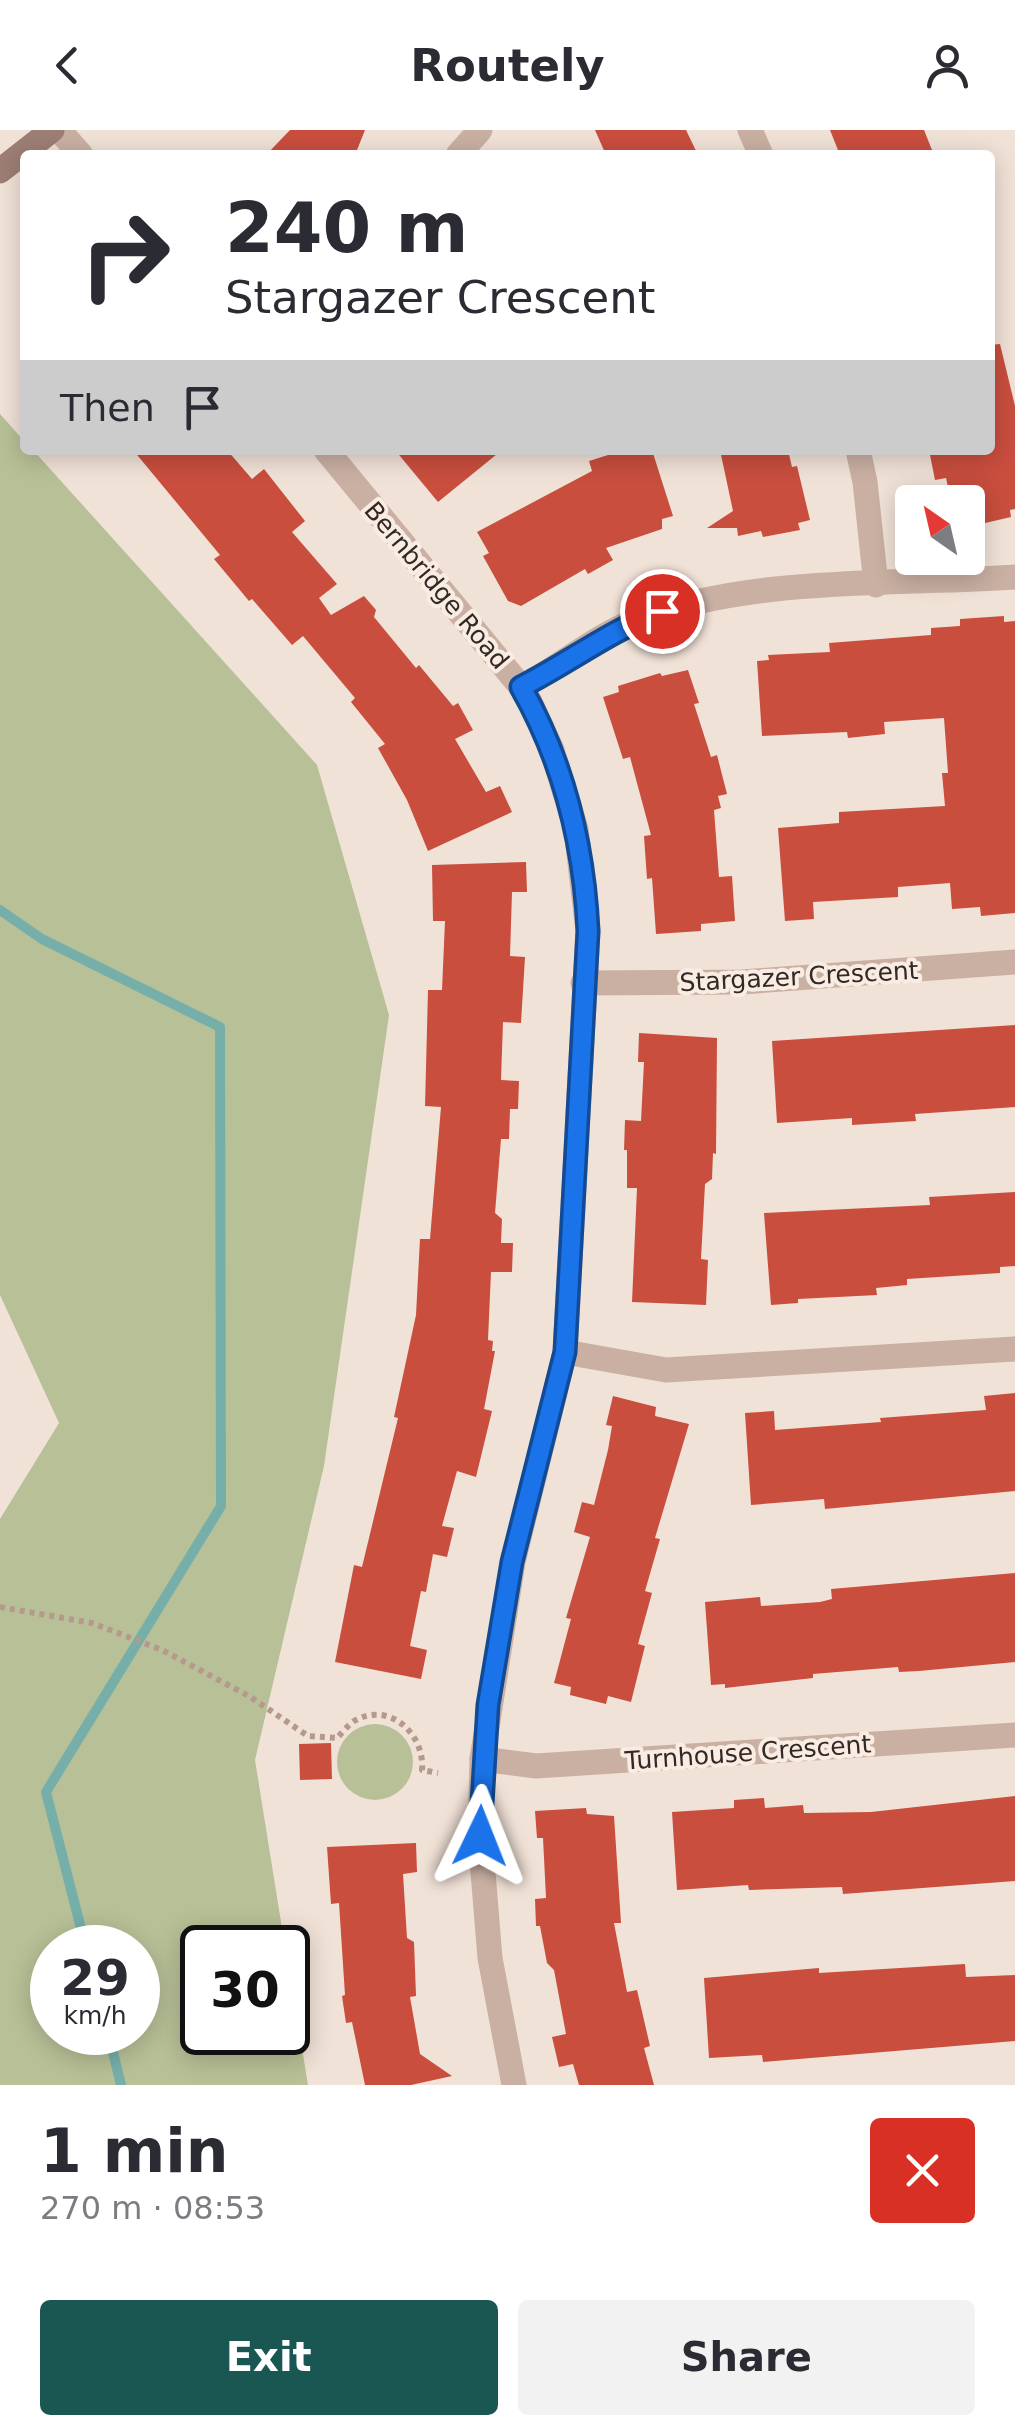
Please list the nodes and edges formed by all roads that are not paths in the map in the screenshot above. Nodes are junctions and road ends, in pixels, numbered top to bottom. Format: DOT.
graph roads {
  1 [pos="55,130"];
  2 [pos="480,130"];
  3 [pos="28,150"];
  4 [pos="76,150"];
  5 [pos="462,150"];
  6 [pos="330,455"];
  7 [pos="859,455"];
  8 [pos="1015,577"];
  9 [pos="876,585"];
  10 [pos="521,687"];
  11 [pos="1015,962"];
  12 [pos="582,983"];
  13 [pos="1015,1350"];
  14 [pos="565,1352"];
  15 [pos="1015,1735"];
  16 [pos="482,1759"];
  17 [pos="514,2085"];
  1 -- 3 [label="street"];
  1 -- 4 [label="street"];
  2 -- 5 [label="street"];
  6 -- 10 [label="street, Bernbridge Road"];
  7 -- 9 [label="street"];
  8 -- 9 [label="street"];
  9 -- 10 [label="street"];
  10 -- 12 [label="street, Bernbridge Road"];
  11 -- 12 [label="street, Stargazer Crescent"];
  12 -- 14 [label="street, Bernbridge Road"];
  13 -- 14 [label="street"];
  14 -- 16 [label="street, Bernbridge Road"];
  15 -- 16 [label="street, Turnhouse Crescent"];
  16 -- 17 [label="street, Bernbridge Road"];
}
